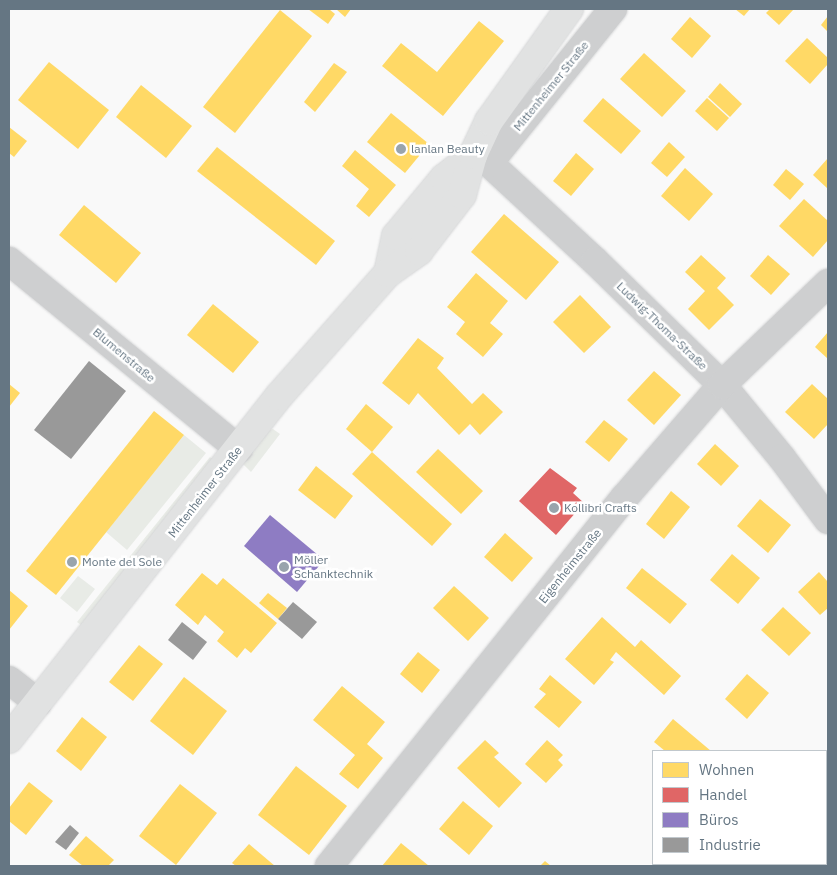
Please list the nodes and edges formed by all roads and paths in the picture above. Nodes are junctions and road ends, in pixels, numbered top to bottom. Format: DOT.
graph roads {
  1 [pos="569,9"];
  2 [pos="613,9"];
  3 [pos="481,159"];
  4 [pos="9,261"];
  5 [pos="828,282"];
  6 [pos="722,385"];
  7 [pos="239,449"];
  8 [pos="828,520"];
  9 [pos="9,680"];
  10 [pos="38,703"];
  11 [pos="9,739"];
  12 [pos="329,866"];
  1 -- 3 [label="main road, Mittenheimer Straße"];
  2 -- 3 [label="street, Mittenheimer Straße"];
  3 -- 6 [label="street, Ludwig-Thoma-Straße"];
  3 -- 7 [label="main road, Mittenheimer Straße"];
  4 -- 7 [label="street, Blumenstraße"];
  5 -- 6 [label="street, Eigenheimstraße"];
  6 -- 8 [label="street, Ludwig-Thoma-Straße"];
  6 -- 12 [label="street, Eigenheimstraße"];
  7 -- 10 [label="main road, Mittenheimer Straße"];
  9 -- 10 [label="street"];
  10 -- 11 [label="main road, Mittenheimer Straße"];
}
